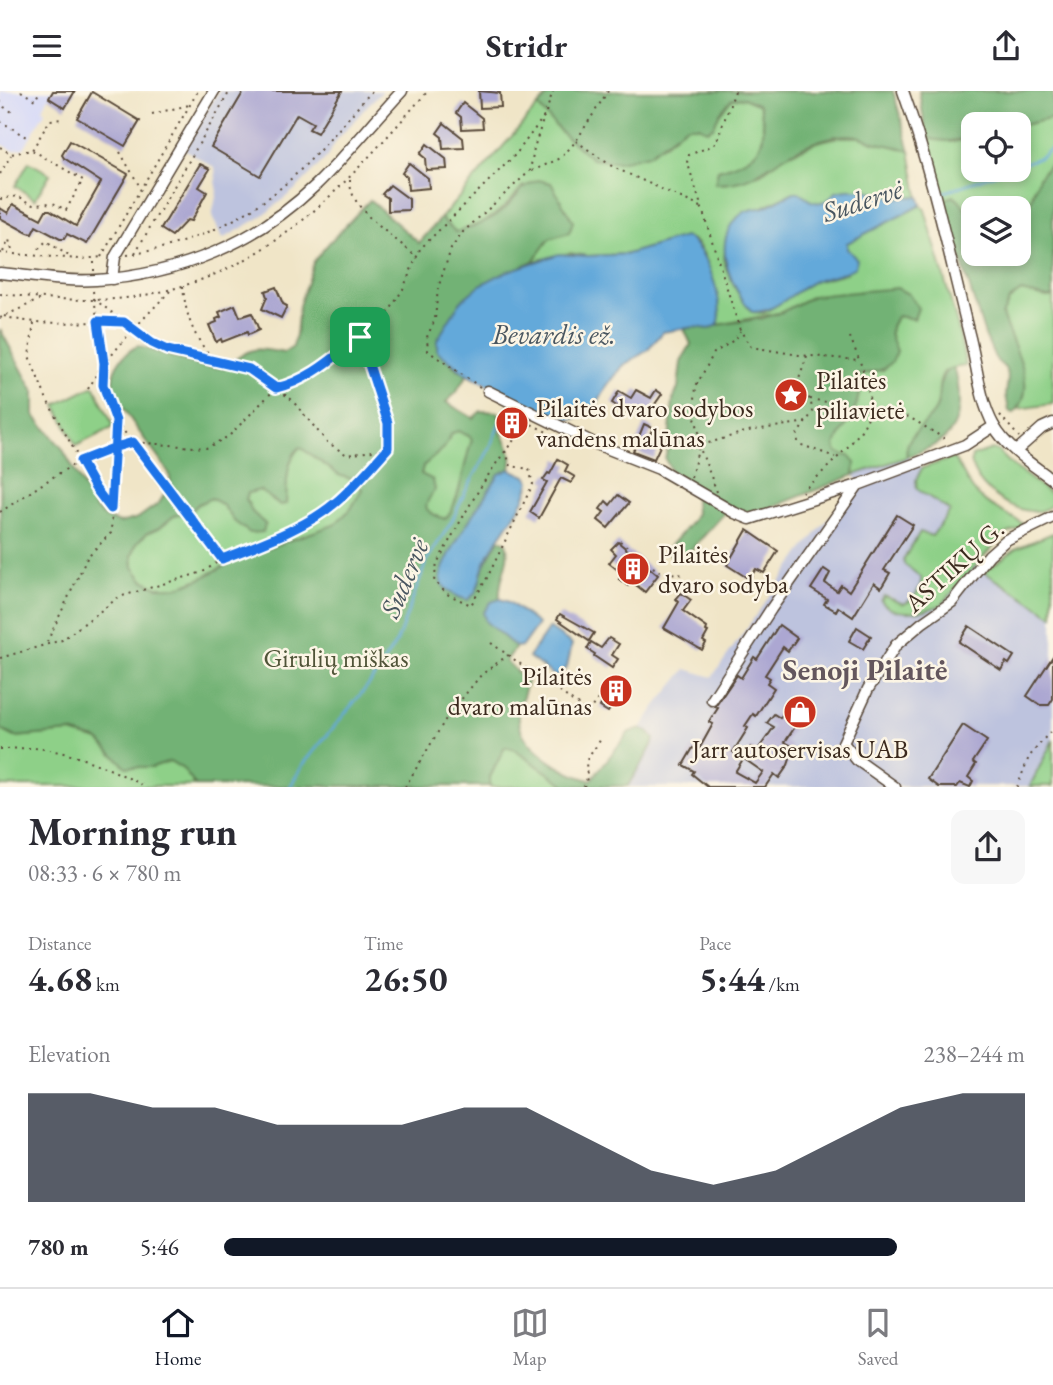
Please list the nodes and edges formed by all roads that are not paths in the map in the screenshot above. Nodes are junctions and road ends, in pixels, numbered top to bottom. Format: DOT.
graph roads {
  1 [pos="214,91"];
  2 [pos="402,91"];
  3 [pos="903,91"];
  4 [pos="0,273"];
  5 [pos="112,279"];
  6 [pos="488,391"];
  7 [pos="1053,423"];
  8 [pos="993,426"];
  9 [pos="1016,451"];
  10 [pos="1053,480"];
  11 [pos="858,485"];
  12 [pos="1053,517"];
  13 [pos="712,700"];
  14 [pos="895,786"];
  1 -- 5 [label="street"];
  2 -- 5 [label="street"];
  3 -- 8 [label="street"];
  4 -- 5 [label="street"];
  6 -- 11 [label="street"];
  7 -- 9 [label="street"];
  8 -- 9 [label="street"];
  8 -- 11 [label="street"];
  9 -- 10 [label="street"];
  11 -- 13 [label="street"];
  12 -- 14 [label="street, ASTIKŲ G."];
}
